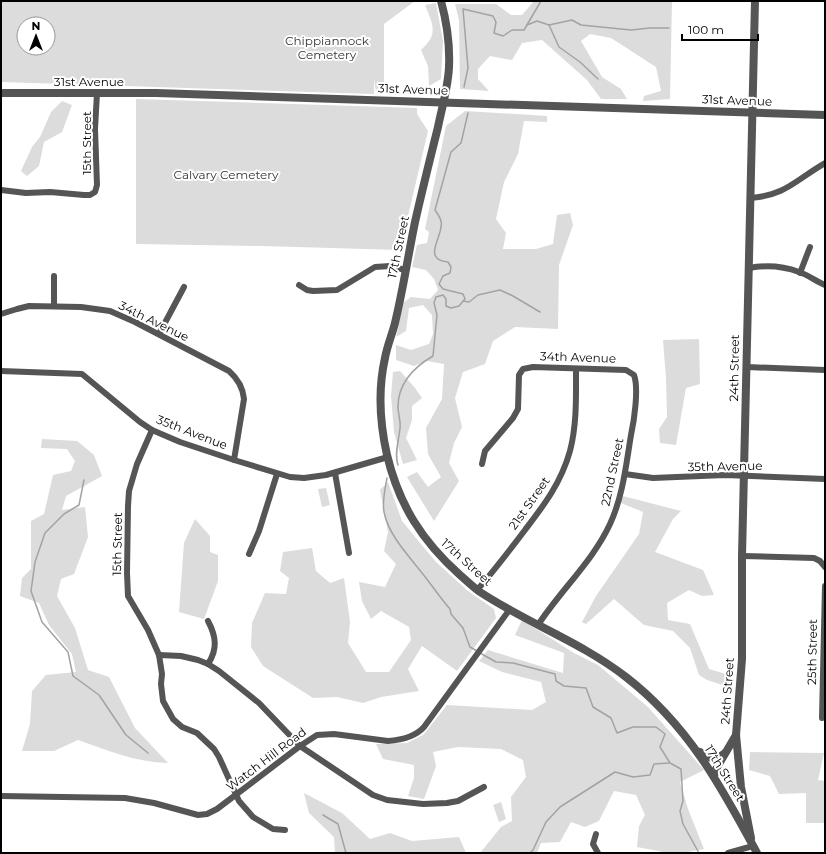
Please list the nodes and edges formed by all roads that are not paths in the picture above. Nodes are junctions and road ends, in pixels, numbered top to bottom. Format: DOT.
graph roads {
  1 [pos="441,1"];
  2 [pos="755,1"];
  3 [pos="1,93"];
  4 [pos="97,93"];
  5 [pos="444,102"];
  6 [pos="752,112"];
  7 [pos="825,115"];
  8 [pos="825,163"];
  9 [pos="1,190"];
  10 [pos="750,198"];
  11 [pos="810,246"];
  12 [pos="748,268"];
  13 [pos="405,270"];
  14 [pos="800,272"];
  15 [pos="54,276"];
  16 [pos="299,285"];
  17 [pos="825,285"];
  18 [pos="184,287"];
  19 [pos="54,306"];
  20 [pos="1,314"];
  21 [pos="159,334"];
  22 [pos="746,367"];
  23 [pos="576,369"];
  24 [pos="825,370"];
  25 [pos="1,371"];
  26 [pos="632,373"];
  27 [pos="152,430"];
  28 [pos="388,457"];
  29 [pos="234,460"];
  30 [pos="482,464"];
  31 [pos="335,473"];
  32 [pos="277,474"];
  33 [pos="625,474"];
  34 [pos="744,475"];
  35 [pos="825,479"];
  36 [pos="349,553"];
  37 [pos="250,554"];
  38 [pos="742,556"];
  39 [pos="824,565"];
  40 [pos="825,586"];
  41 [pos="477,590"];
  42 [pos="825,600"];
  43 [pos="510,610"];
  44 [pos="208,621"];
  45 [pos="538,625"];
  46 [pos="159,655"];
  47 [pos="208,664"];
  48 [pos="824,678"];
  49 [pos="822,718"];
  50 [pos="736,735"];
  51 [pos="300,746"];
  52 [pos="696,749"];
  53 [pos="728,749"];
  54 [pos="714,776"];
  55 [pos="484,787"];
  56 [pos="236,794"];
  57 [pos="1,796"];
  58 [pos="285,830"];
  59 [pos="596,834"];
  60 [pos="754,847"];
  61 [pos="598,853"];
  62 [pos="728,853"];
  1 -- 5 [label="street, 17th Street"];
  2 -- 6 [label="street, 24th Street"];
  3 -- 4 [label="street, 31st Avenue"];
  4 -- 5 [label="street, 31st Avenue"];
  4 -- 9 [label="street, 15th Street"];
  5 -- 6 [label="street, 31st Avenue"];
  5 -- 13 [label="street, 17th Street"];
  6 -- 7 [label="street, 31st Avenue"];
  6 -- 10 [label="street, 24th Street"];
  8 -- 10 [label="street"];
  10 -- 12 [label="street, 24th Street"];
  11 -- 14 [label="street"];
  12 -- 14 [label="street"];
  12 -- 22 [label="street, 24th Street"];
  13 -- 16 [label="street"];
  13 -- 28 [label="street, 17th Street"];
  14 -- 17 [label="street"];
  15 -- 19 [label="street"];
  18 -- 21 [label="street"];
  19 -- 20 [label="street, 34th Avenue"];
  19 -- 21 [label="street, 34th Avenue"];
  21 -- 29 [label="street, 34th Avenue"];
  22 -- 24 [label="street"];
  22 -- 34 [label="street, 24th Street"];
  23 -- 26 [label="street, 34th Avenue"];
  23 -- 30 [label="street, 34th Avenue"];
  23 -- 41 [label="street, 21st Street"];
  25 -- 27 [label="street, 35th Avenue"];
  26 -- 33 [label="street, 22nd Street"];
  27 -- 29 [label="street, 35th Avenue"];
  27 -- 46 [label="street, 15th Street"];
  28 -- 31 [label="street, 35th Avenue"];
  28 -- 41 [label="street, 17th Street"];
  29 -- 32 [label="street, 35th Avenue"];
  31 -- 32 [label="street, 35th Avenue"];
  31 -- 36 [label="street"];
  32 -- 37 [label="street"];
  33 -- 34 [label="street, 35th Avenue"];
  33 -- 45 [label="street, 22nd Street"];
  34 -- 35 [label="street, 35th Avenue"];
  34 -- 38 [label="street, 24th Street"];
  38 -- 39 [label="street"];
  38 -- 50 [label="street, 24th Street"];
  40 -- 42 [label="street, 25th Street"];
  41 -- 43 [label="street, 17th Street"];
  42 -- 48 [label="street, 25th Street"];
  43 -- 45 [label="street, 17th Street"];
  43 -- 51 [label="street, Watch Hill Road"];
  44 -- 47 [label="street"];
  45 -- 52 [label="street, 17th Street"];
  46 -- 47 [label="street"];
  46 -- 56 [label="street, 15th Street"];
  47 -- 51 [label="street"];
  48 -- 49 [label="street, 25th Street"];
  50 -- 53 [label="street, 24th Street"];
  50 -- 60 [label="street, 24th Street"];
  51 -- 55 [label="street"];
  51 -- 56 [label="street, Watch Hill Road"];
  52 -- 53 [label="street, 24th Street"];
  52 -- 54 [label="street, 17th Street"];
  53 -- 54 [label="street, 24th Street"];
  54 -- 60 [label="street, 17th Street"];
  56 -- 57 [label="street, Watch Hill Road"];
  56 -- 58 [label="street, 15th Street"];
  59 -- 61 [label="street"];
  60 -- 62 [label="street"];
}
